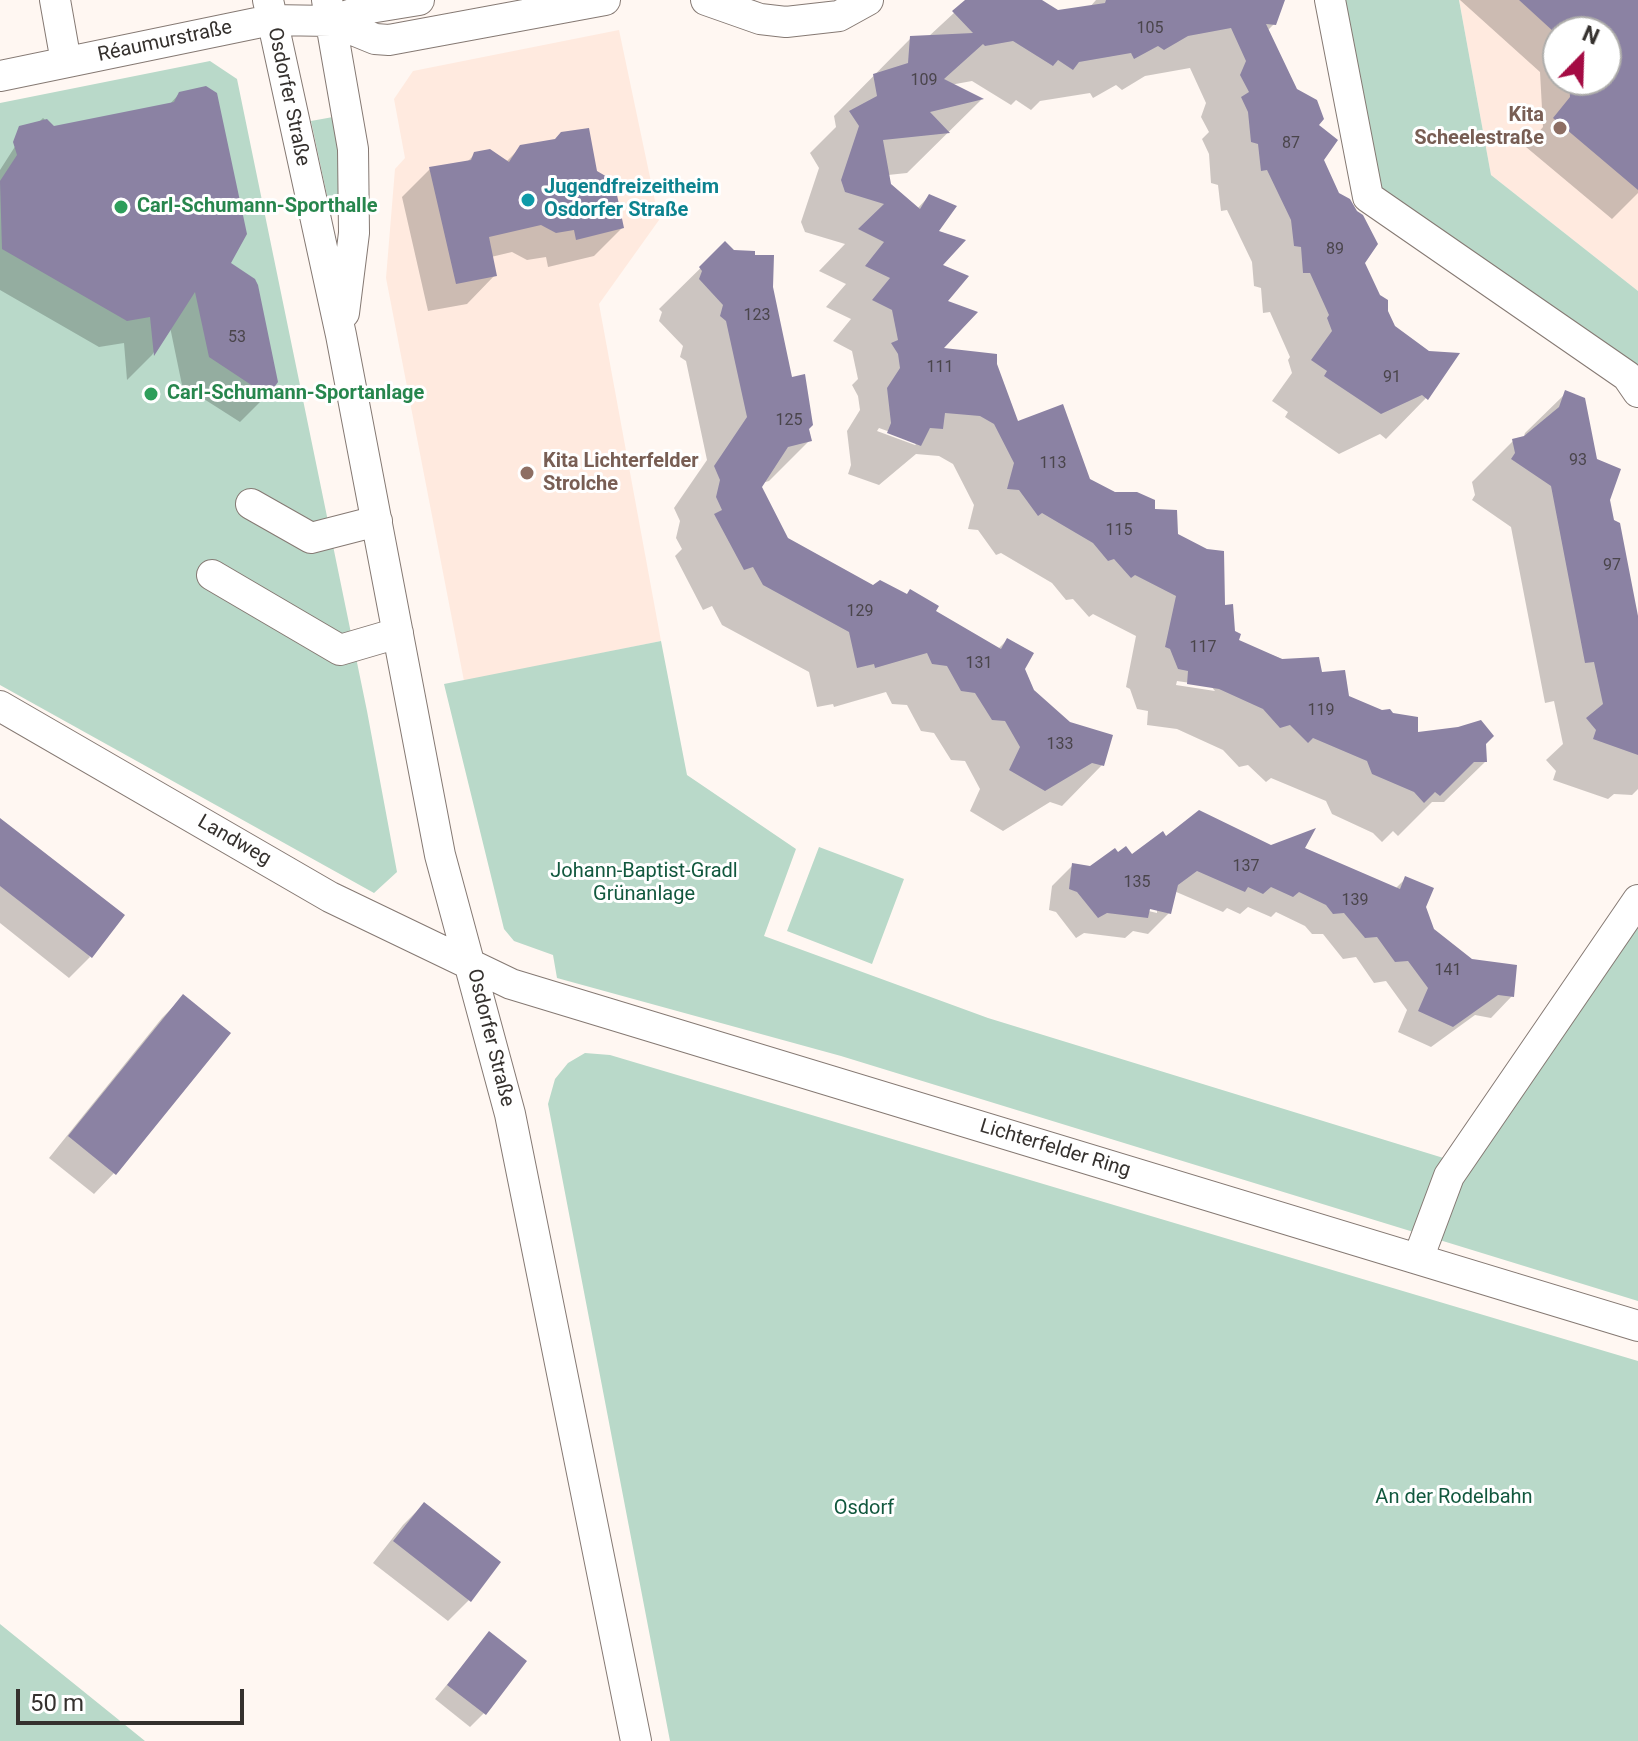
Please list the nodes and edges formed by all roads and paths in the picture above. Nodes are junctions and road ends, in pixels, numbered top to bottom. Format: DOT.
graph roads {
  1 [pos="55,0"];
  2 [pos="419,0"];
  3 [pos="605,0"];
  4 [pos="706,0"];
  5 [pos="868,0"];
  6 [pos="1330,0"];
  7 [pos="269,10"];
  8 [pos="329,11"];
  9 [pos="66,62"];
  10 [pos="0,76"];
  11 [pos="341,335"];
  12 [pos="1638,392"];
  13 [pos="251,504"];
  14 [pos="377,521"];
  15 [pos="212,575"];
  16 [pos="398,633"];
  17 [pos="0,706"];
  18 [pos="1638,900"];
  19 [pos="473,968"];
  20 [pos="1418,1259"];
  21 [pos="1638,1326"];
  22 [pos="636,1741"];
  1 -- 9 [label="street"];
  2 -- 8 [label="street"];
  3 -- 8 [label="street"];
  4 -- 5 [label="street"];
  6 -- 12 [label="street"];
  7 -- 8 [label="street, Réaumurstraße"];
  7 -- 9 [label="street, Réaumurstraße"];
  7 -- 11 [label="street, Osdorfer Straße"];
  8 -- 11 [label="street, Osdorfer Straße"];
  9 -- 10 [label="street, Réaumurstraße"];
  11 -- 14 [label="street, Osdorfer Straße"];
  13 -- 14 [label="street"];
  14 -- 16 [label="street, Osdorfer Straße"];
  15 -- 16 [label="street"];
  16 -- 19 [label="street, Osdorfer Straße"];
  17 -- 19 [label="street, Landweg"];
  18 -- 20 [label="street"];
  19 -- 20 [label="street, Lichterfelder Ring"];
  19 -- 22 [label="street, Osdorfer Straße"];
  20 -- 21 [label="street, Lichterfelder Ring"];
}
